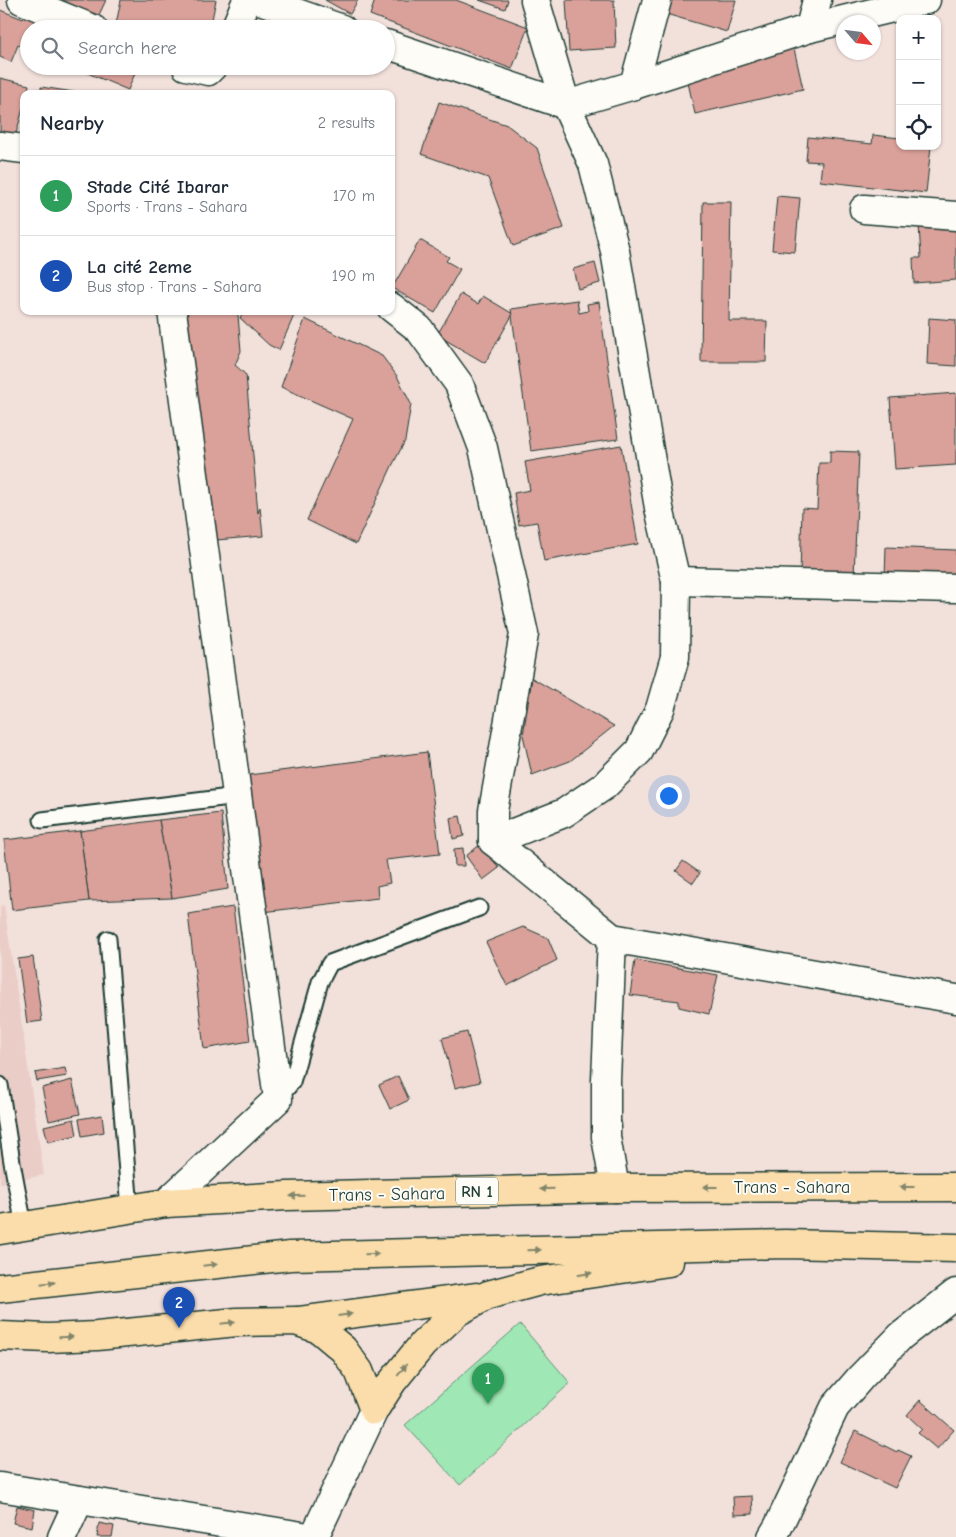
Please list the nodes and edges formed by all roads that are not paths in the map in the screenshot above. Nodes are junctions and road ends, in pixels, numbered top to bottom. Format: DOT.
graph roads {
  1 [pos="22,0"];
  2 [pos="248,0"];
  3 [pos="260,0"];
  4 [pos="535,0"];
  5 [pos="657,0"];
  6 [pos="817,0"];
  7 [pos="926,0"];
  8 [pos="71,20"];
  9 [pos="239,20"];
  10 [pos="317,20"];
  11 [pos="810,28"];
  12 [pos="395,47"];
  13 [pos="634,85"];
  14 [pos="566,105"];
  15 [pos="0,146"];
  16 [pos="20,148"];
  17 [pos="864,209"];
  18 [pos="956,216"];
  19 [pos="395,310"];
  20 [pos="173,315"];
  21 [pos="676,581"];
  22 [pos="956,588"];
  23 [pos="238,796"];
  24 [pos="42,820"];
  25 [pos="493,841"];
  26 [pos="479,908"];
  27 [pos="108,938"];
  28 [pos="612,938"];
  29 [pos="956,999"];
  30 [pos="0,1085"];
  31 [pos="278,1099"];
  32 [pos="6,1159"];
  33 [pos="956,1187"];
  34 [pos="615,1188"];
  35 [pos="166,1203"];
  36 [pos="130,1209"];
  37 [pos="12,1228"];
  38 [pos="786,1244"];
  39 [pos="956,1248"];
  40 [pos="0,1288"];
  41 [pos="956,1293"];
  42 [pos="488,1295"];
  43 [pos="296,1321"];
  44 [pos="0,1336"];
  45 [pos="374,1410"];
  46 [pos="0,1487"];
  47 [pos="79,1500"];
  48 [pos="62,1537"];
  49 [pos="308,1537"];
  50 [pos="314,1537"];
  51 [pos="772,1537"];
  1 -- 8 [label="street"];
  2 -- 9 [label="street"];
  3 -- 10 [label="street"];
  4 -- 14 [label="street"];
  5 -- 13 [label="street"];
  6 -- 11 [label="street"];
  7 -- 11 [label="street"];
  11 -- 13 [label="street"];
  12 -- 14 [label="street"];
  13 -- 14 [label="street"];
  14 -- 21 [label="street"];
  15 -- 16 [label="street"];
  17 -- 18 [label="street"];
  19 -- 25 [label="street"];
  20 -- 23 [label="street"];
  21 -- 22 [label="street"];
  21 -- 25 [label="street"];
  23 -- 24 [label="lane"];
  23 -- 31 [label="street"];
  25 -- 28 [label="street"];
  26 -- 31 [label="lane"];
  27 -- 36 [label="lane"];
  28 -- 29 [label="street"];
  28 -- 34 [label="street"];
  30 -- 32 [label="lane"];
  31 -- 35 [label="street"];
  32 -- 37 [label="lane"];
  33 -- 34 [label="highway, Trans - Sahara / RN 1, one-way"];
  34 -- 35 [label="highway, Trans - Sahara / RN 1, one-way"];
  35 -- 36 [label="highway, Trans - Sahara / RN 1"];
  36 -- 37 [label="highway, Trans - Sahara / RN 1"];
  38 -- 39 [label="highway"];
  40 -- 38 [label="highway, one-way"];
  42 -- 38 [label="highway, one-way"];
  41 -- 51 [label="street"];
  43 -- 42 [label="highway, one-way"];
  45 -- 42 [label="highway, one-way"];
  44 -- 43 [label="highway, one-way"];
  43 -- 45 [label="highway"];
  45 -- 50 [label="street"];
  46 -- 47 [label="street"];
  47 -- 48 [label="street"];
  47 -- 49 [label="street"];
}
